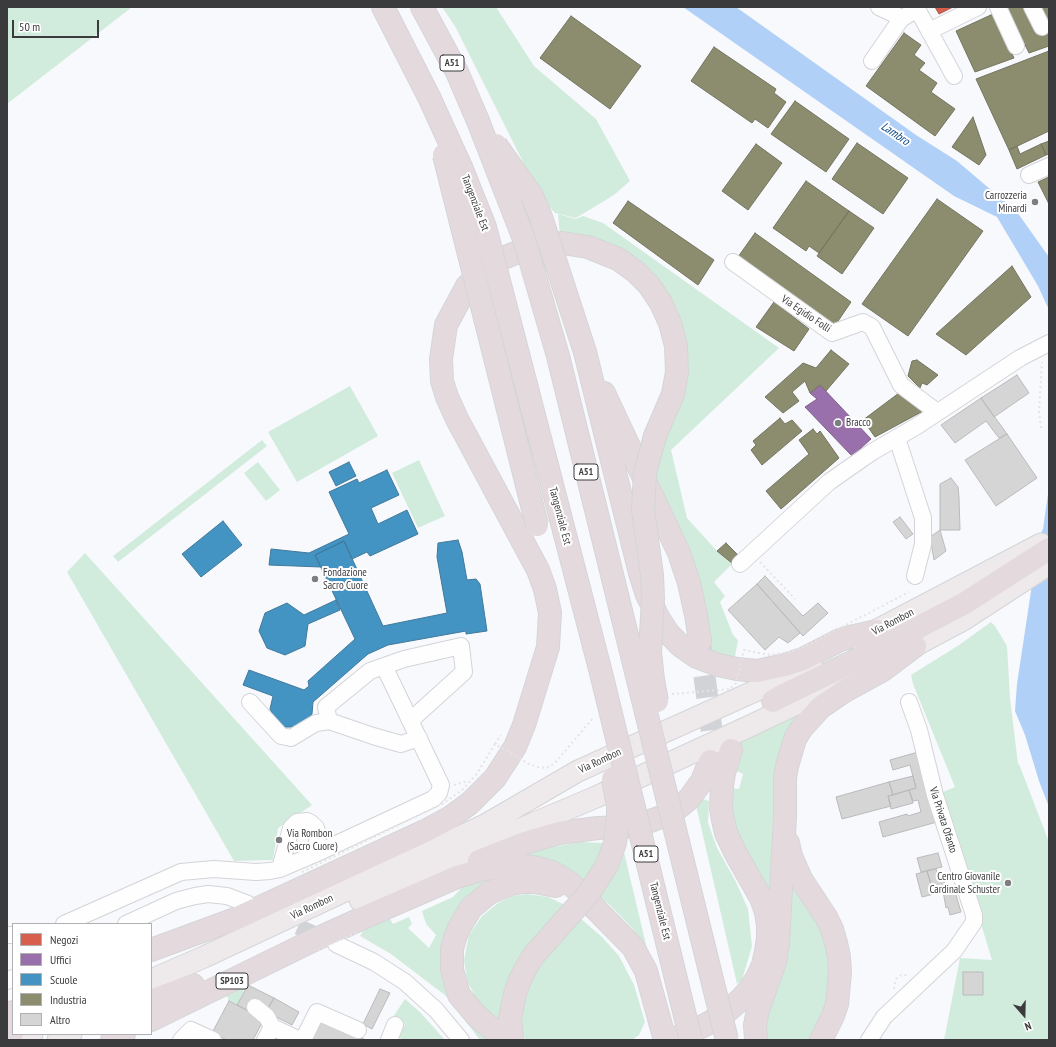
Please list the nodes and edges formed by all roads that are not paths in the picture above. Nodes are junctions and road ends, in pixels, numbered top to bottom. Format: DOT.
graph roads {
  1 [pos="383,7"];
  2 [pos="422,7"];
  3 [pos="879,7"];
  4 [pos="978,7"];
  5 [pos="998,7"];
  6 [pos="1032,7"];
  7 [pos="916,8"];
  8 [pos="901,19"];
  9 [pos="1042,27"];
  10 [pos="929,31"];
  11 [pos="1016,46"];
  12 [pos="872,61"];
  13 [pos="954,76"];
  14 [pos="429,97"];
  15 [pos="478,121"];
  16 [pos="1049,166"];
  17 [pos="1029,175"];
  18 [pos="733,262"];
  19 [pos="1047,347"];
  20 [pos="585,352"];
  21 [pos="936,413"];
  22 [pos="896,438"];
  23 [pos="1043,555"];
  24 [pos="746,559"];
  25 [pos="913,583"];
  26 [pos="877,631"];
  27 [pos="700,641"];
  28 [pos="915,646"];
  29 [pos="384,666"];
  30 [pos="600,669"];
  31 [pos="773,701"];
  32 [pos="250,702"];
  33 [pos="909,702"];
  34 [pos="411,720"];
  35 [pos="329,721"];
  36 [pos="524,725"];
  37 [pos="419,738"];
  38 [pos="731,750"];
  39 [pos="710,761"];
  40 [pos="660,768"];
  41 [pos="785,817"];
  42 [pos="675,830"];
  43 [pos="315,854"];
  44 [pos="280,869"];
  45 [pos="288,895"];
  46 [pos="588,901"];
  47 [pos="248,904"];
  48 [pos="66,923"];
  49 [pos="128,923"];
  50 [pos="361,927"];
  51 [pos="336,944"];
  52 [pos="315,945"];
  53 [pos="152,950"];
  54 [pos="152,973"];
  55 [pos="152,980"];
  56 [pos="152,996"];
  57 [pos="152,1001"];
  58 [pos="255,1007"];
  59 [pos="152,1020"];
  60 [pos="396,1025"];
  61 [pos="358,1030"];
  62 [pos="269,1033"];
  63 [pos="30,1035"];
  64 [pos="69,1035"];
  65 [pos="122,1035"];
  66 [pos="666,1036"];
  67 [pos="19,1040"];
  68 [pos="58,1040"];
  69 [pos="112,1040"];
  70 [pos="181,1040"];
  71 [pos="213,1040"];
  72 [pos="302,1040"];
  73 [pos="389,1040"];
  74 [pos="461,1040"];
  75 [pos="508,1040"];
  76 [pos="512,1040"];
  77 [pos="691,1040"];
  78 [pos="727,1040"];
  79 [pos="756,1040"];
  80 [pos="821,1040"];
  81 [pos="869,1040"];
  1 -- 14 [label="highway, Tangenziale Est / A51"];
  2 -- 15 [label="highway, A51"];
  3 -- 8 [label="street"];
  4 -- 10 [label="street"];
  5 -- 11 [label="street"];
  6 -- 9 [label="street"];
  7 -- 8 [label="street"];
  7 -- 10 [label="street"];
  8 -- 12 [label="street"];
  10 -- 13 [label="street"];
  14 -- 30 [label="highway, Tangenziale Est / A51, bridge"];
  14 -- 36 [label="highway, bridge"];
  15 -- 20 [label="highway, bridge"];
  15 -- 40 [label="highway, A51, bridge"];
  16 -- 17 [label="street"];
  18 -- 21 [label="street, Via Egidio Folli"];
  19 -- 21 [label="street"];
  20 -- 26 [label="highway"];
  20 -- 27 [label="highway"];
  21 -- 22 [label="street"];
  22 -- 24 [label="street"];
  22 -- 25 [label="street"];
  23 -- 26 [label="main road, Via Rombon"];
  23 -- 28 [label="main road, Via Rombon"];
  23 -- 31 [label="highway"];
  26 -- 55 [label="main road, Via Rombon"];
  28 -- 40 [label="main road, Via Rombon"];
  28 -- 41 [label="highway"];
  29 -- 34 [label="street"];
  29 -- 34 [label="street"];
  29 -- 35 [label="street"];
  30 -- 76 [label="highway, bridge"];
  30 -- 77 [label="highway, Tangenziale Est / A51, bridge"];
  32 -- 35 [label="street"];
  33 -- 81 [label="street, Via Privata Ofanto"];
  34 -- 37 [label="street"];
  35 -- 37 [label="street"];
  36 -- 42 [label="highway, bridge"];
  36 -- 45 [label="highway"];
  37 -- 43 [label="street"];
  38 -- 66 [label="highway"];
  39 -- 50 [label="highway"];
  40 -- 42 [label="highway, A51, bridge"];
  40 -- 56 [label="main road, Via Rombon"];
  41 -- 79 [label="highway"];
  41 -- 80 [label="highway"];
  42 -- 78 [label="highway, A51, bridge"];
  43 -- 44 [label="street"];
  43 -- 44 [label="street"];
  44 -- 48 [label="street"];
  45 -- 53 [label="highway"];
  45 -- 54 [label="main road"];
  46 -- 50 [label="highway"];
  46 -- 66 [label="highway"];
  46 -- 75 [label="highway"];
  47 -- 49 [label="street"];
  50 -- 52 [label="highway"];
  51 -- 74 [label="street"];
  52 -- 57 [label="highway"];
  52 -- 59 [label="highway, SP103"];
  58 -- 62 [label="street"];
  60 -- 73 [label="street"];
  61 -- 72 [label="street"];
  62 -- 72 [label="street"];
  63 -- 67 [label="main road"];
  64 -- 68 [label="main road"];
  65 -- 69 [label="highway"];
  70 -- 71 [label="street"];
}
